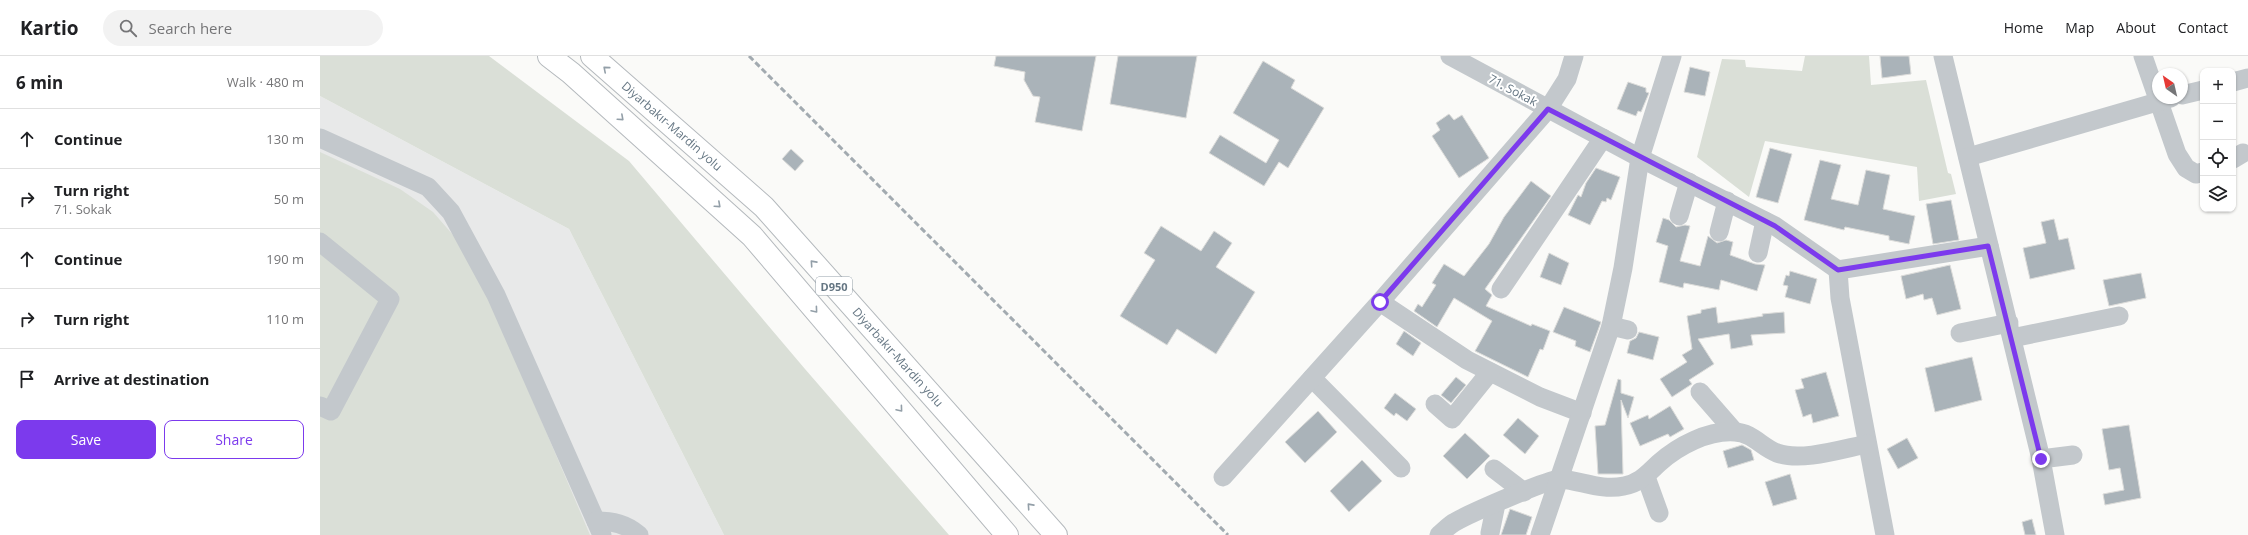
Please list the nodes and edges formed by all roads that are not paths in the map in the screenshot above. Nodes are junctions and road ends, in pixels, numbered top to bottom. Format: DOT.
graph roads {
  1 [pos="549,56"];
  2 [pos="592,56"];
  3 [pos="1450,56"];
  4 [pos="1574,56"];
  5 [pos="1672,56"];
  6 [pos="1943,56"];
  7 [pos="2143,56"];
  8 [pos="2152,74"];
  9 [pos="2248,78"];
  10 [pos="2236,81"];
  11 [pos="2200,91"];
  12 [pos="2188,94"];
  13 [pos="2152,104"];
  14 [pos="2166,104"];
  15 [pos="1548,109"];
  16 [pos="320,138"];
  17 [pos="1603,138"];
  18 [pos="1968,157"];
  19 [pos="1640,158"];
  20 [pos="2200,173"];
  21 [pos="1689,182"];
  22 [pos="1727,201"];
  23 [pos="1679,216"];
  24 [pos="1765,221"];
  25 [pos="1719,232"];
  26 [pos="320,242"];
  27 [pos="1988,246"];
  28 [pos="1758,253"];
  29 [pos="1838,270"];
  30 [pos="1501,289"];
  31 [pos="1380,302"];
  32 [pos="2119,316"];
  33 [pos="2010,331"];
  34 [pos="1960,333"];
  35 [pos="1490,372"];
  36 [pos="1312,378"];
  37 [pos="1700,392"];
  38 [pos="1435,404"];
  39 [pos="320,406"];
  40 [pos="1582,413"];
  41 [pos="1734,432"];
  42 [pos="1866,444"];
  43 [pos="2073,455"];
  44 [pos="2041,459"];
  45 [pos="1401,468"];
  46 [pos="1494,470"];
  47 [pos="1646,477"];
  48 [pos="1223,478"];
  49 [pos="1560,479"];
  50 [pos="1524,492"];
  51 [pos="1496,504"];
  52 [pos="1659,513"];
  53 [pos="598,528"];
  54 [pos="1490,533"];
  55 [pos="639,535"];
  56 [pos="1007,535"];
  57 [pos="1056,535"];
  58 [pos="1439,535"];
  59 [pos="1540,535"];
  60 [pos="1885,535"];
  61 [pos="2055,535"];
  1 -- 56 [label="highway, D950, one-way"];
  57 -- 2 [label="highway, Diyarbakır-Mardin yolu / D950, one-way"];
  3 -- 15 [label="street, 71. Sokak"];
  4 -- 15 [label="street"];
  5 -- 19 [label="street"];
  6 -- 18 [label="street"];
  7 -- 8 [label="street"];
  9 -- 10 [label="street"];
  11 -- 12 [label="street"];
  13 -- 18 [label="street"];
  14 -- 20 [label="street"];
  15 -- 17 [label="street, 71. Sokak"];
  15 -- 31 [label="street"];
  16 -- 53 [label="street"];
  17 -- 19 [label="street, 71. Sokak"];
  17 -- 30 [label="street"];
  18 -- 27 [label="street"];
  19 -- 21 [label="street, 71. Sokak"];
  19 -- 40 [label="street"];
  21 -- 22 [label="street, 71. Sokak"];
  21 -- 23 [label="street"];
  22 -- 24 [label="street, 71. Sokak"];
  22 -- 25 [label="street"];
  24 -- 28 [label="street"];
  24 -- 29 [label="street, 71. Sokak"];
  26 -- 39 [label="street"];
  27 -- 29 [label="street"];
  27 -- 33 [label="street"];
  29 -- 42 [label="street"];
  31 -- 35 [label="street"];
  31 -- 36 [label="street"];
  32 -- 33 [label="street"];
  33 -- 34 [label="street"];
  33 -- 44 [label="street"];
  35 -- 38 [label="street"];
  35 -- 40 [label="street"];
  36 -- 45 [label="street"];
  36 -- 48 [label="street"];
  37 -- 41 [label="street"];
  40 -- 49 [label="street"];
  41 -- 42 [label="street"];
  41 -- 47 [label="street"];
  42 -- 60 [label="street"];
  43 -- 44 [label="street"];
  44 -- 61 [label="street"];
  46 -- 50 [label="street"];
  47 -- 49 [label="street"];
  47 -- 52 [label="street"];
  49 -- 50 [label="street"];
  49 -- 59 [label="street"];
  50 -- 51 [label="street"];
  51 -- 54 [label="street"];
  51 -- 58 [label="street"];
  53 -- 55 [label="street"];
}
